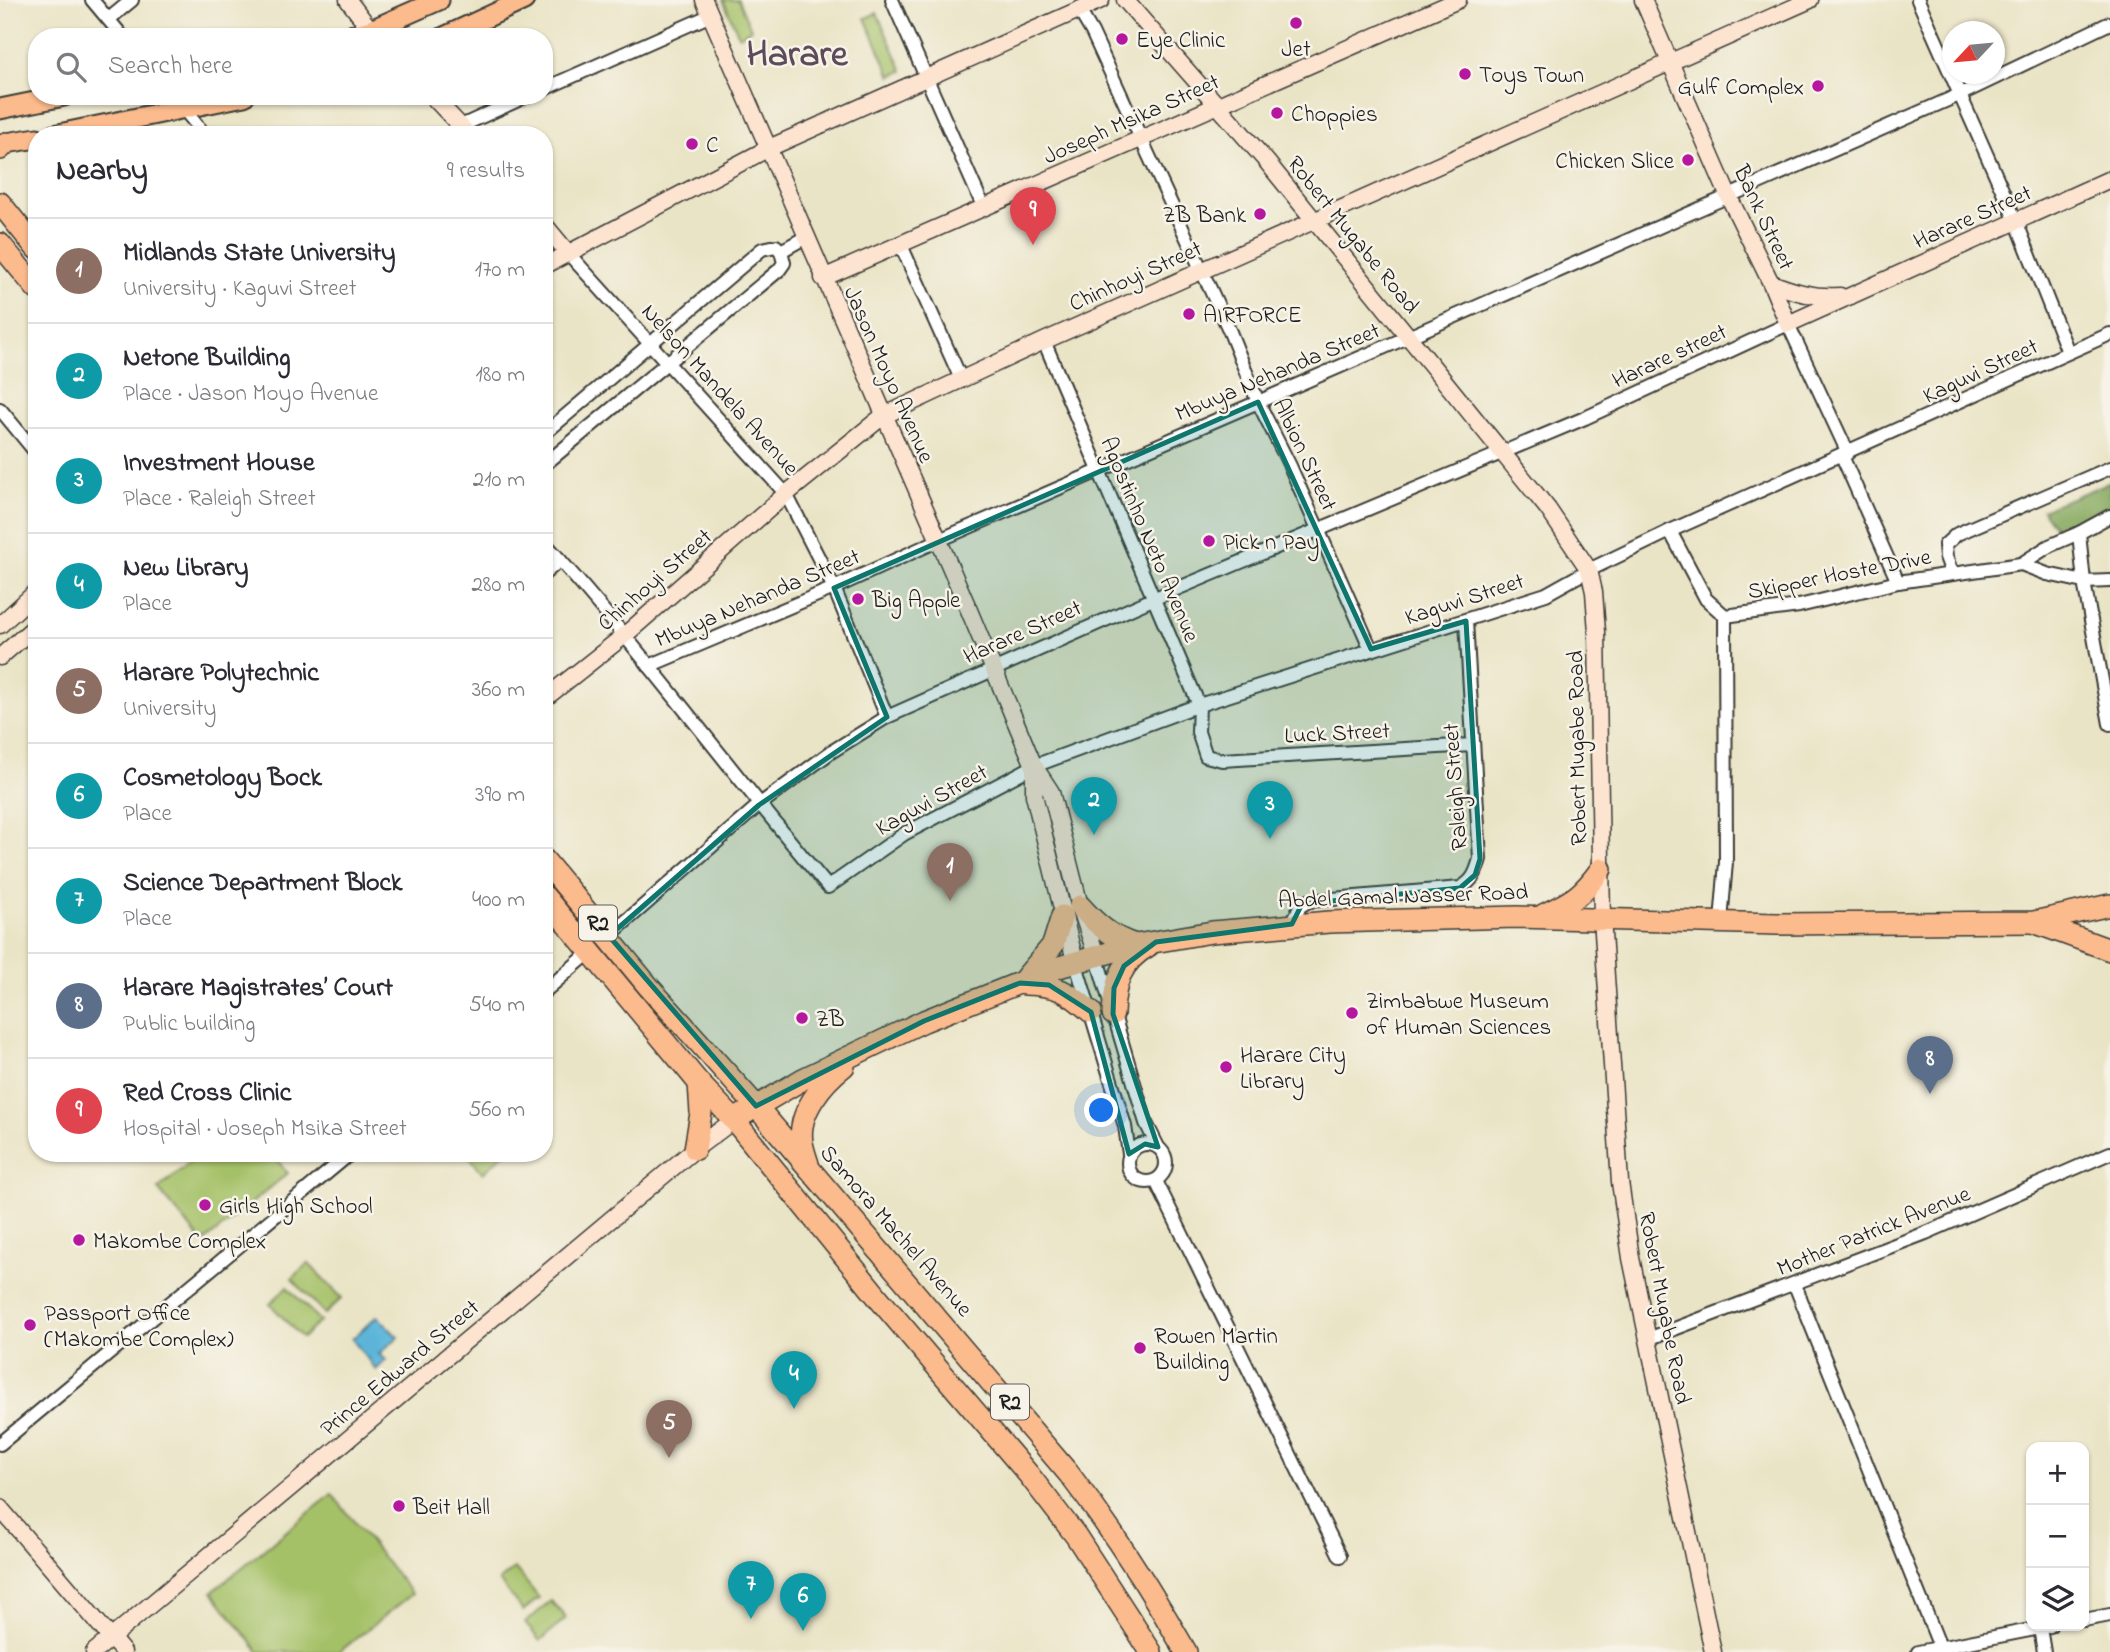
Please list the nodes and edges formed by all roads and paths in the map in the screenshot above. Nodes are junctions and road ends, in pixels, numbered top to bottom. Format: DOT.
graph roads {
  1 [pos="92,0"];
  2 [pos="132,0"];
  3 [pos="348,0"];
  4 [pos="439,0"];
  5 [pos="524,0"];
  6 [pos="892,0"];
  7 [pos="1101,0"];
  8 [pos="1125,0"];
  9 [pos="1458,0"];
  10 [pos="1643,0"];
  11 [pos="1810,0"];
  12 [pos="1918,0"];
  13 [pos="708,7"];
  14 [pos="1079,10"];
  15 [pos="109,19"];
  16 [pos="2110,23"];
  17 [pos="116,28"];
  18 [pos="369,28"];
  19 [pos="385,28"];
  20 [pos="463,28"];
  21 [pos="1670,62"];
  22 [pos="927,78"];
  23 [pos="553,84"];
  24 [pos="1959,95"];
  25 [pos="28,103"];
  26 [pos="166,105"];
  27 [pos="180,105"];
  28 [pos="441,105"];
  29 [pos="511,105"];
  30 [pos="1217,105"];
  31 [pos="0,108"];
  32 [pos="88,126"];
  33 [pos="197,126"];
  34 [pos="461,126"];
  35 [pos="472,126"];
  36 [pos="28,140"];
  37 [pos="1141,140"];
  38 [pos="2,145"];
  39 [pos="769,148"];
  40 [pos="2110,179"];
  41 [pos="1728,195"];
  42 [pos="0,203"];
  43 [pos="983,206"];
  44 [pos="2016,220"];
  45 [pos="1315,222"];
  46 [pos="553,235"];
  47 [pos="28,237"];
  48 [pos="806,237"];
  49 [pos="900,243"];
  50 [pos="0,244"];
  51 [pos="781,251"];
  52 [pos="568,253"];
  53 [pos="553,261"];
  54 [pos="1201,270"];
  55 [pos="28,278"];
  56 [pos="823,278"];
  57 [pos="1771,283"];
  58 [pos="1853,295"];
  59 [pos="1788,324"];
  60 [pos="2110,334"];
  61 [pos="1408,337"];
  62 [pos="1044,341"];
  63 [pos="650,345"];
  64 [pos="2068,352"];
  65 [pos="666,362"];
  66 [pos="961,379"];
  67 [pos="1258,402"];
  68 [pos="0,410"];
  69 [pos="883,416"];
  70 [pos="553,426"];
  71 [pos="28,443"];
  72 [pos="1503,451"];
  73 [pos="1845,454"];
  74 [pos="553,457"];
  75 [pos="2110,468"];
  76 [pos="1098,471"];
  77 [pos="786,494"];
  78 [pos="2110,516"];
  79 [pos="1319,530"];
  80 [pos="1670,531"];
  81 [pos="2079,533"];
  82 [pos="937,541"];
  83 [pos="553,552"];
  84 [pos="560,560"];
  85 [pos="2021,564"];
  86 [pos="553,566"];
  87 [pos="1589,570"];
  88 [pos="1952,573"];
  89 [pos="2110,581"];
  90 [pos="1898,582"];
  91 [pos="2084,582"];
  92 [pos="834,588"];
  93 [pos="1155,598"];
  94 [pos="28,599"];
  95 [pos="1725,617"];
  96 [pos="1466,621"];
  97 [pos="0,625"];
  98 [pos="28,633"];
  99 [pos="625,635"];
  100 [pos="1371,649"];
  101 [pos="0,657"];
  102 [pos="649,666"];
  103 [pos="993,669"];
  104 [pos="553,692"];
  105 [pos="1199,705"];
  106 [pos="887,716"];
  107 [pos="2110,724"];
  108 [pos="1472,744"];
  109 [pos="1206,757"];
  110 [pos="1034,766"];
  111 [pos="759,805"];
  112 [pos="1601,869"];
  113 [pos="553,871"];
  114 [pos="2110,905"];
  115 [pos="553,907"];
  116 [pos="1071,911"];
  117 [pos="1538,918"];
  118 [pos="1602,918"];
  119 [pos="1721,922"];
  120 [pos="2034,922"];
  121 [pos="1292,924"];
  122 [pos="609,936"];
  123 [pos="1146,944"];
  124 [pos="2110,950"];
  125 [pos="590,951"];
  126 [pos="1096,955"];
  127 [pos="1075,961"];
  128 [pos="1020,983"];
  129 [pos="553,984"];
  130 [pos="1091,1012"];
  131 [pos="1113,1014"];
  132 [pos="864,1050"];
  133 [pos="699,1083"];
  134 [pos="756,1106"];
  135 [pos="734,1120"];
  136 [pos="1158,1147"];
  137 [pos="695,1149"];
  138 [pos="2110,1153"];
  139 [pos="1129,1154"];
  140 [pos="340,1162"];
  141 [pos="810,1170"];
  142 [pos="1156,1181"];
  143 [pos="1795,1284"];
  144 [pos="1648,1339"];
  145 [pos="0,1444"];
  146 [pos="0,1508"];
  147 [pos="1340,1556"];
  148 [pos="2110,1615"];
  149 [pos="2089,1619"];
  150 [pos="2026,1631"];
  151 [pos="2045,1631"];
  152 [pos="111,1638"];
  153 [pos="1940,1647"];
  154 [pos="94,1652"];
  155 [pos="123,1652"];
  156 [pos="1151,1652"];
  157 [pos="1186,1652"];
  158 [pos="1713,1652"];
  159 [pos="1918,1652"];
  160 [pos="2044,1652"];
  1 -- 15 [label="street"];
  2 -- 15 [label="street"];
  3 -- 18 [label="street"];
  4 -- 19 [label="main road"];
  5 -- 20 [label="main road"];
  6 -- 22 [label="street"];
  7 -- 14 [label="street"];
  8 -- 30 [label="street, Robert Mugabe Road"];
  9 -- 30 [label="street, Joseph Msika Street"];
  10 -- 21 [label="street, Bank Street"];
  11 -- 21 [label="street, Chinhoyi Street"];
  12 -- 24 [label="street"];
  13 -- 23 [label="street"];
  13 -- 39 [label="street, Jason Moyo Avenue"];
  14 -- 22 [label="street"];
  14 -- 37 [label="street, Albion Street"];
  15 -- 17 [label="street"];
  16 -- 24 [label="street, Mbuya Nehanda Street"];
  21 -- 41 [label="street, Bank Street"];
  21 -- 45 [label="street, Chinhoyi Street"];
  22 -- 39 [label="street"];
  22 -- 43 [label="street"];
  24 -- 41 [label="street, Mbuya Nehanda Street"];
  24 -- 44 [label="street"];
  25 -- 31 [label="main road"];
  26 -- 32 [label="main road"];
  27 -- 33 [label="street"];
  28 -- 34 [label="street"];
  29 -- 35 [label="street"];
  30 -- 37 [label="street, Joseph Msika Street"];
  30 -- 45 [label="street, Robert Mugabe Road"];
  36 -- 38 [label="main road"];
  37 -- 43 [label="street, Joseph Msika Street"];
  37 -- 54 [label="street, Albion Street"];
  39 -- 48 [label="street, Jason Moyo Avenue"];
  39 -- 52 [label="street"];
  40 -- 44 [label="street, Harare Street"];
  41 -- 57 [label="street, Bank Street"];
  41 -- 61 [label="street, Mbuya Nehanda Street"];
  42 -- 47 [label="highway"];
  43 -- 49 [label="street, Joseph Msika Street"];
  44 -- 58 [label="street, Harare Street"];
  44 -- 64 [label="street"];
  45 -- 54 [label="street, Chinhoyi Street"];
  45 -- 61 [label="street, Robert Mugabe Road"];
  46 -- 52 [label="street, Nelson Mandela Avenue"];
  48 -- 51 [label="street"];
  48 -- 56 [label="street, Jason Moyo Avenue"];
  49 -- 56 [label="street, Joseph Msika Street"];
  49 -- 66 [label="street"];
  50 -- 55 [label="highway"];
  51 -- 63 [label="street"];
  51 -- 65 [label="street"];
  52 -- 53 [label="street"];
  52 -- 63 [label="street, Nelson Mandela Avenue"];
  54 -- 62 [label="street, Chinhoyi Street"];
  54 -- 67 [label="street, Albion Street"];
  56 -- 69 [label="street, Jason Moyo Avenue"];
  57 -- 58 [label="street"];
  57 -- 59 [label="street, Bank Street"];
  58 -- 59 [label="street, Harare street"];
  59 -- 72 [label="street, Harare street"];
  59 -- 73 [label="street, Bank Street"];
  60 -- 64 [label="street, Kaguvi Street"];
  61 -- 67 [label="street, Mbuya Nehanda Street"];
  61 -- 72 [label="street, Robert Mugabe Road"];
  62 -- 66 [label="street, Chinhoyi Street"];
  62 -- 76 [label="street, Agostinho Neto Avenue"];
  63 -- 65 [label="street, Nelson Mandela Avenue"];
  63 -- 70 [label="street"];
  64 -- 73 [label="street, Kaguvi Street"];
  65 -- 74 [label="street"];
  65 -- 77 [label="street, Nelson Mandela Avenue"];
  66 -- 69 [label="street, Chinhoyi Street"];
  67 -- 76 [label="street, Mbuya Nehanda Street"];
  67 -- 79 [label="street, Albion Street"];
  68 -- 71 [label="street"];
  69 -- 77 [label="street, Chinhoyi Street"];
  69 -- 82 [label="street, Jason Moyo Avenue"];
  72 -- 79 [label="street, Harare Street"];
  72 -- 87 [label="street, Robert Mugabe Road"];
  73 -- 80 [label="street, Kaguvi Street"];
  73 -- 90 [label="street, Bank Street"];
  75 -- 88 [label="street"];
  76 -- 82 [label="street, Mbuya Nehanda Street"];
  76 -- 93 [label="street, Agostinho Neto Avenue"];
  77 -- 92 [label="street, Nelson Mandela Avenue"];
  77 -- 99 [label="street, Chinhoyi Street"];
  78 -- 81 [label="street, Skipper Hoste Drive"];
  79 -- 93 [label="street, Harare Street"];
  79 -- 100 [label="street, Albion Street"];
  80 -- 87 [label="street, Kaguvi Street"];
  80 -- 95 [label="street, Skipper Hoste Drive"];
  81 -- 85 [label="street, Skipper Hoste Drive"];
  81 -- 91 [label="street"];
  82 -- 92 [label="street, Mbuya Nehanda Street"];
  82 -- 103 [label="street, Jason Moyo Avenue"];
  83 -- 84 [label="street"];
  84 -- 86 [label="street"];
  84 -- 99 [label="street"];
  85 -- 88 [label="street, Skipper Hoste Drive"];
  85 -- 91 [label="street, Skipper Hoste Drive"];
  87 -- 96 [label="street, Kaguvi Street"];
  87 -- 112 [label="street, Robert Mugabe Road"];
  88 -- 90 [label="street, Skipper Hoste Drive"];
  89 -- 91 [label="street, Skipper Hoste Drive"];
  90 -- 95 [label="street, Skipper Hoste Drive"];
  91 -- 107 [label="street"];
  92 -- 102 [label="street, Mbuya Nehanda Street"];
  92 -- 106 [label="street, Nelson Mandela Avenue"];
  93 -- 103 [label="street, Harare Street"];
  93 -- 105 [label="street, Agostinho Neto Avenue"];
  94 -- 97 [label="street"];
  95 -- 119 [label="street"];
  96 -- 100 [label="street, Kaguvi Street"];
  96 -- 108 [label="street, Raleigh Street"];
  98 -- 101 [label="street"];
  99 -- 102 [label="street"];
  99 -- 104 [label="street, Chinhoyi Street"];
  100 -- 105 [label="street, Kaguvi Street"];
  102 -- 111 [label="street"];
  103 -- 106 [label="street, Harare Street"];
  103 -- 110 [label="street, Jason Moyo Avenue"];
  105 -- 109 [label="street, Agostinho Neto Avenue"];
  105 -- 110 [label="street, Kaguvi Street"];
  106 -- 111 [label="street, Harare Street"];
  108 -- 109 [label="street, Luck Street"];
  108 -- 121 [label="street, Raleigh Street"];
  110 -- 111 [label="street, Kaguvi Street"];
  110 -- 116 [label="street, Jason Moyo Avenue"];
  111 -- 122 [label="street, Harare Street"];
  112 -- 117 [label="highway"];
  112 -- 118 [label="street, Robert Mugabe Road"];
  113 -- 122 [label="highway, Samora Machel Avenue / R2"];
  114 -- 120 [label="highway, Abdel Gamal Nasser Road"];
  115 -- 125 [label="highway, R2"];
  116 -- 123 [label="highway"];
  116 -- 126 [label="street, Jason Moyo Avenue"];
  116 -- 127 [label="street, Jason Moyo Avenue"];
  116 -- 128 [label="highway"];
  117 -- 118 [label="highway, Abdel Gamal Nasser Road"];
  117 -- 121 [label="highway, Abdel Gamal Nasser Road"];
  118 -- 119 [label="highway, Abdel Gamal Nasser Road"];
  118 -- 144 [label="street, Robert Mugabe Road"];
  119 -- 120 [label="highway, Abdel Gamal Nasser Road"];
  120 -- 124 [label="highway"];
  121 -- 123 [label="highway, Abdel Gamal Nasser Road"];
  122 -- 134 [label="highway, Samora Machel Avenue / R2"];
  123 -- 126 [label="highway, Abdel Gamal Nasser Road"];
  123 -- 131 [label="highway"];
  125 -- 129 [label="street"];
  125 -- 133 [label="highway, R2"];
  126 -- 127 [label="highway, Abdel Gamal Nasser Road"];
  126 -- 131 [label="street"];
  127 -- 128 [label="highway, Abdel Gamal Nasser Road"];
  127 -- 130 [label="street"];
  128 -- 130 [label="highway"];
  128 -- 132 [label="highway, Abdel Gamal Nasser Road"];
  130 -- 139 [label="street"];
  131 -- 136 [label="street"];
  132 -- 134 [label="highway, Abdel Gamal Nasser Road"];
  132 -- 141 [label="highway"];
  133 -- 135 [label="highway, R2"];
  133 -- 137 [label="highway"];
  134 -- 135 [label="highway, Abdel Gamal Nasser Road"];
  134 -- 141 [label="highway, Samora Machel Avenue / R2"];
  135 -- 137 [label="street, Prince Edward Street"];
  135 -- 156 [label="highway, R2"];
  136 -- 139 [label="street"];
  136 -- 142 [label="street"];
  137 -- 152 [label="street, Prince Edward Street"];
  138 -- 143 [label="street, Mother Patrick Avenue"];
  139 -- 142 [label="street"];
  140 -- 145 [label="street"];
  141 -- 157 [label="highway, Samora Machel Avenue / R2"];
  142 -- 147 [label="street"];
  143 -- 144 [label="street, Mother Patrick Avenue"];
  143 -- 153 [label="street"];
  144 -- 158 [label="street, Robert Mugabe Road"];
  146 -- 152 [label="street"];
  148 -- 149 [label="street"];
  150 -- 153 [label="street"];
  151 -- 160 [label="street"];
  152 -- 154 [label="street, Prince Edward Street"];
  152 -- 155 [label="street"];
  153 -- 159 [label="street"];
}
